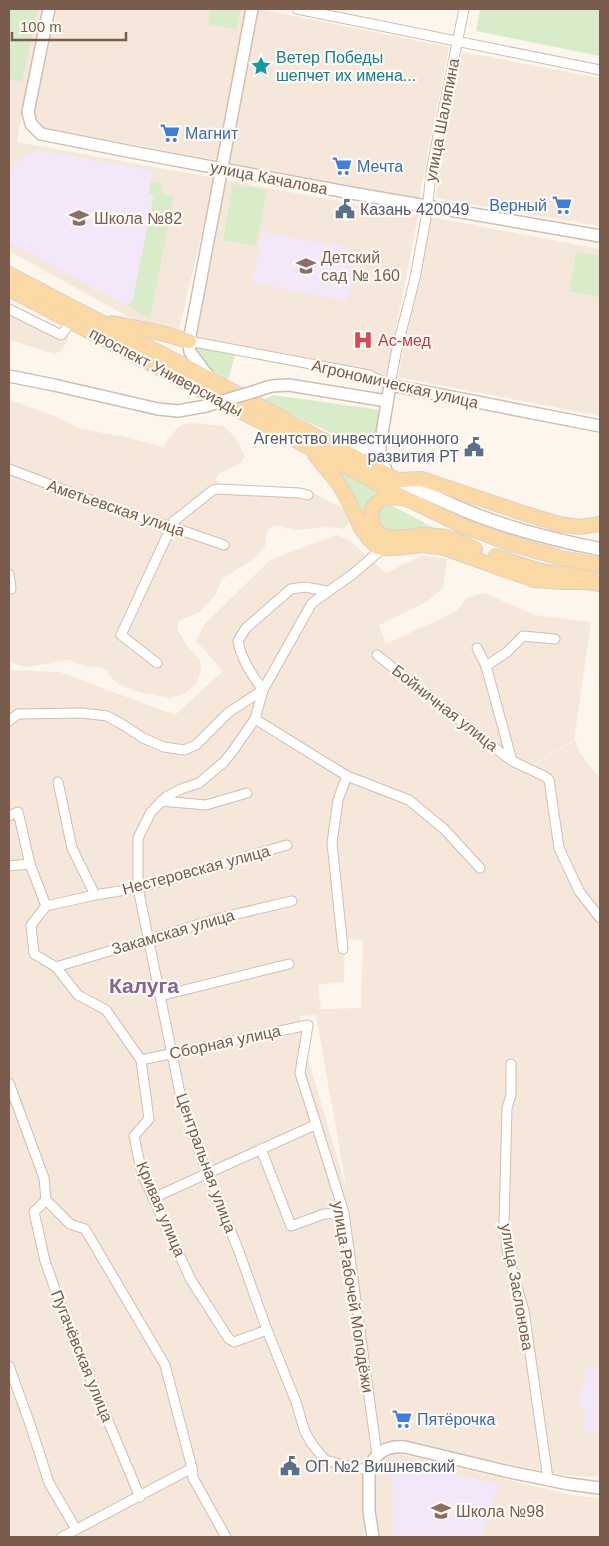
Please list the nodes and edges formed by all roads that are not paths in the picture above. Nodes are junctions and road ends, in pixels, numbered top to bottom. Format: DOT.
graph roads {
  1 [pos="49,9"];
  2 [pos="252,9"];
  3 [pos="297,9"];
  4 [pos="464,9"];
  5 [pos="457,42"];
  6 [pos="600,70"];
  7 [pos="222,169"];
  8 [pos="427,207"];
  9 [pos="600,236"];
  10 [pos="9,274"];
  11 [pos="9,289"];
  12 [pos="9,310"];
  13 [pos="97,320"];
  14 [pos="71,322"];
  15 [pos="189,341"];
  16 [pos="9,376"];
  17 [pos="210,379"];
  18 [pos="390,385"];
  19 [pos="387,401"];
  20 [pos="600,426"];
  21 [pos="382,437"];
  22 [pos="330,444"];
  23 [pos="310,448"];
  24 [pos="9,469"];
  25 [pos="392,478"];
  26 [pos="308,495"];
  27 [pos="405,498"];
  28 [pos="600,524"];
  29 [pos="172,527"];
  30 [pos="224,545"];
  31 [pos="383,548"];
  32 [pos="600,549"];
  33 [pos="600,565"];
  34 [pos="9,574"];
  35 [pos="600,584"];
  36 [pos="11,589"];
  37 [pos="327,591"];
  38 [pos="555,639"];
  39 [pos="477,648"];
  40 [pos="377,655"];
  41 [pos="157,663"];
  42 [pos="486,666"];
  43 [pos="263,690"];
  44 [pos="256,719"];
  45 [pos="9,721"];
  46 [pos="512,761"];
  47 [pos="347,776"];
  48 [pos="58,782"];
  49 [pos="247,793"];
  50 [pos="161,801"];
  51 [pos="9,816"];
  52 [pos="287,845"];
  53 [pos="30,864"];
  54 [pos="9,866"];
  55 [pos="480,868"];
  56 [pos="138,888"];
  57 [pos="95,895"];
  58 [pos="292,901"];
  59 [pos="46,906"];
  60 [pos="600,918"];
  61 [pos="148,940"];
  62 [pos="343,949"];
  63 [pos="289,964"];
  64 [pos="56,967"];
  65 [pos="160,996"];
  66 [pos="308,1025"];
  67 [pos="172,1053"];
  68 [pos="142,1060"];
  69 [pos="511,1064"];
  70 [pos="9,1083"];
  71 [pos="315,1125"];
  72 [pos="261,1149"];
  73 [pos="207,1173"];
  74 [pos="153,1198"];
  75 [pos="46,1200"];
  76 [pos="344,1213"];
  77 [pos="267,1330"];
  78 [pos="9,1366"];
  79 [pos="377,1455"];
  80 [pos="192,1468"];
  81 [pos="369,1470"];
  82 [pos="548,1479"];
  83 [pos="600,1488"];
  84 [pos="140,1497"];
  85 [pos="76,1529"];
  86 [pos="62,1537"];
  87 [pos="226,1537"];
  88 [pos="373,1537"];
  1 -- 7 [label="street, улица Качалова"];
  2 -- 7 [label="street"];
  3 -- 5 [label="street"];
  4 -- 5 [label="street, улица Шаляпина"];
  5 -- 6 [label="street"];
  5 -- 8 [label="street, улица Шаляпина"];
  7 -- 8 [label="street, улица Качалова"];
  7 -- 15 [label="street"];
  8 -- 9 [label="street, улица Качалова"];
  8 -- 18 [label="street, улица Шаляпина"];
  10 -- 13 [label="main road, проспект Универсиады"];
  11 -- 14 [label="main road, проспект Универсиады"];
  12 -- 14 [label="street"];
  13 -- 15 [label="main road"];
  13 -- 17 [label="main road, проспект Универсиады"];
  14 -- 23 [label="main road, проспект Универсиады"];
  15 -- 17 [label="street"];
  15 -- 18 [label="street, Агрономическая улица"];
  16 -- 19 [label="street, bridge"];
  17 -- 22 [label="main road, проспект Универсиады"];
  18 -- 19 [label="street, улица Шаляпина"];
  18 -- 20 [label="street, Агрономическая улица"];
  19 -- 21 [label="street, улица Шаляпина"];
  21 -- 22 [label="street"];
  21 -- 25 [label="street, улица Шаляпина"];
  22 -- 25 [label="main road, проспект Универсиады"];
  23 -- 27 [label="main road, проспект Универсиады"];
  23 -- 31 [label="main road"];
  24 -- 29 [label="street, Аметьевская улица"];
  25 -- 28 [label="main road"];
  25 -- 32 [label="main road"];
  26 -- 29 [label="street"];
  27 -- 33 [label="main road, проспект Универсиады, bridge"];
  27 -- 33 [label="main road"];
  29 -- 30 [label="street, Аметьевская улица"];
  29 -- 41 [label="street"];
  31 -- 35 [label="main road"];
  31 -- 37 [label="street, Центральная улица"];
  34 -- 36 [label="street"];
  37 -- 43 [label="street, Центральная улица"];
  37 -- 43 [label="street"];
  38 -- 42 [label="street"];
  39 -- 42 [label="street, Бойничная улица"];
  40 -- 46 [label="street, Бойничная улица"];
  42 -- 46 [label="street, Бойничная улица"];
  43 -- 44 [label="street, Центральная улица"];
  43 -- 45 [label="street"];
  44 -- 47 [label="street"];
  44 -- 50 [label="street, Центральная улица"];
  46 -- 60 [label="street, Бойничная улица"];
  47 -- 55 [label="street"];
  47 -- 62 [label="street"];
  48 -- 57 [label="street"];
  49 -- 50 [label="street"];
  50 -- 56 [label="street, Центральная улица"];
  51 -- 53 [label="street"];
  52 -- 56 [label="street, Нестеровская улица"];
  53 -- 54 [label="street"];
  53 -- 59 [label="street"];
  56 -- 57 [label="street, Нестеровская улица"];
  56 -- 61 [label="street, Центральная улица"];
  57 -- 59 [label="street, Нестеровская улица"];
  58 -- 61 [label="street, Закамская улица"];
  59 -- 64 [label="street, Кривая улица"];
  61 -- 64 [label="street, Закамская улица"];
  61 -- 65 [label="street, Центральная улица"];
  63 -- 65 [label="street"];
  64 -- 68 [label="street, Кривая улица"];
  65 -- 67 [label="street, Центральная улица"];
  66 -- 67 [label="street, Сборная улица"];
  66 -- 71 [label="street, улица Рабочей Молодёжи"];
  67 -- 68 [label="street, Сборная улица"];
  67 -- 73 [label="street, Центральная улица"];
  68 -- 74 [label="street, Кривая улица"];
  69 -- 82 [label="street, улица Заслонова"];
  70 -- 75 [label="street"];
  71 -- 72 [label="street"];
  71 -- 76 [label="street, улица Рабочей Молодёжи"];
  72 -- 73 [label="street"];
  72 -- 76 [label="street"];
  73 -- 74 [label="street"];
  73 -- 77 [label="street, Центральная улица"];
  74 -- 77 [label="street, Кривая улица"];
  75 -- 80 [label="street"];
  75 -- 84 [label="street, Пугачёвская улица"];
  76 -- 79 [label="street, улица Рабочей Молодёжи"];
  77 -- 81 [label="street, Центральная улица"];
  78 -- 85 [label="street"];
  79 -- 81 [label="street"];
  79 -- 82 [label="street"];
  80 -- 84 [label="street"];
  80 -- 87 [label="street"];
  81 -- 88 [label="street"];
  82 -- 83 [label="street"];
  84 -- 85 [label="street"];
  85 -- 86 [label="street"];
}
